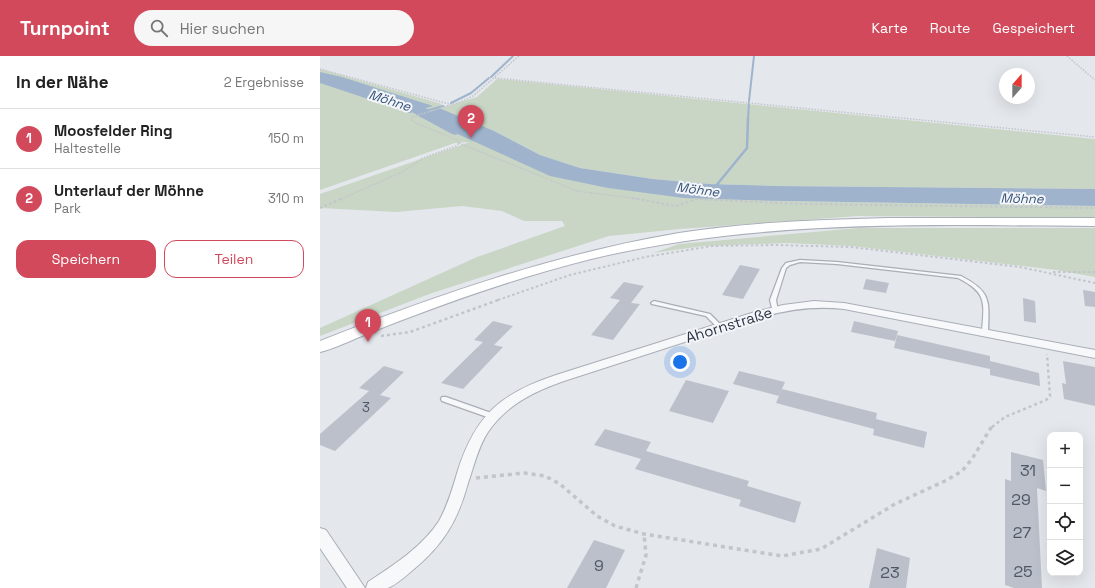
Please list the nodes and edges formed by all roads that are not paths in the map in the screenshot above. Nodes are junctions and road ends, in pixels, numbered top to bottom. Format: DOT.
graph roads {
  1 [pos="1095,222"];
  2 [pos="654,303"];
  3 [pos="775,311"];
  4 [pos="721,328"];
  5 [pos="985,332"];
  6 [pos="320,347"];
  7 [pos="1095,354"];
  8 [pos="444,399"];
  9 [pos="492,416"];
  10 [pos="320,535"];
  11 [pos="357,588"];
  12 [pos="374,588"];
  1 -- 6 [label="main road"];
  2 -- 4 [label="lane"];
  3 -- 4 [label="street, Ahornstraße"];
  3 -- 5 [label="street, Ahornstraße"];
  3 -- 5 [label="lane"];
  4 -- 9 [label="street, Ahornstraße"];
  5 -- 7 [label="street, Ahornstraße"];
  8 -- 9 [label="lane"];
  9 -- 12 [label="street, Ahornstraße"];
  10 -- 11 [label="street"];
}
